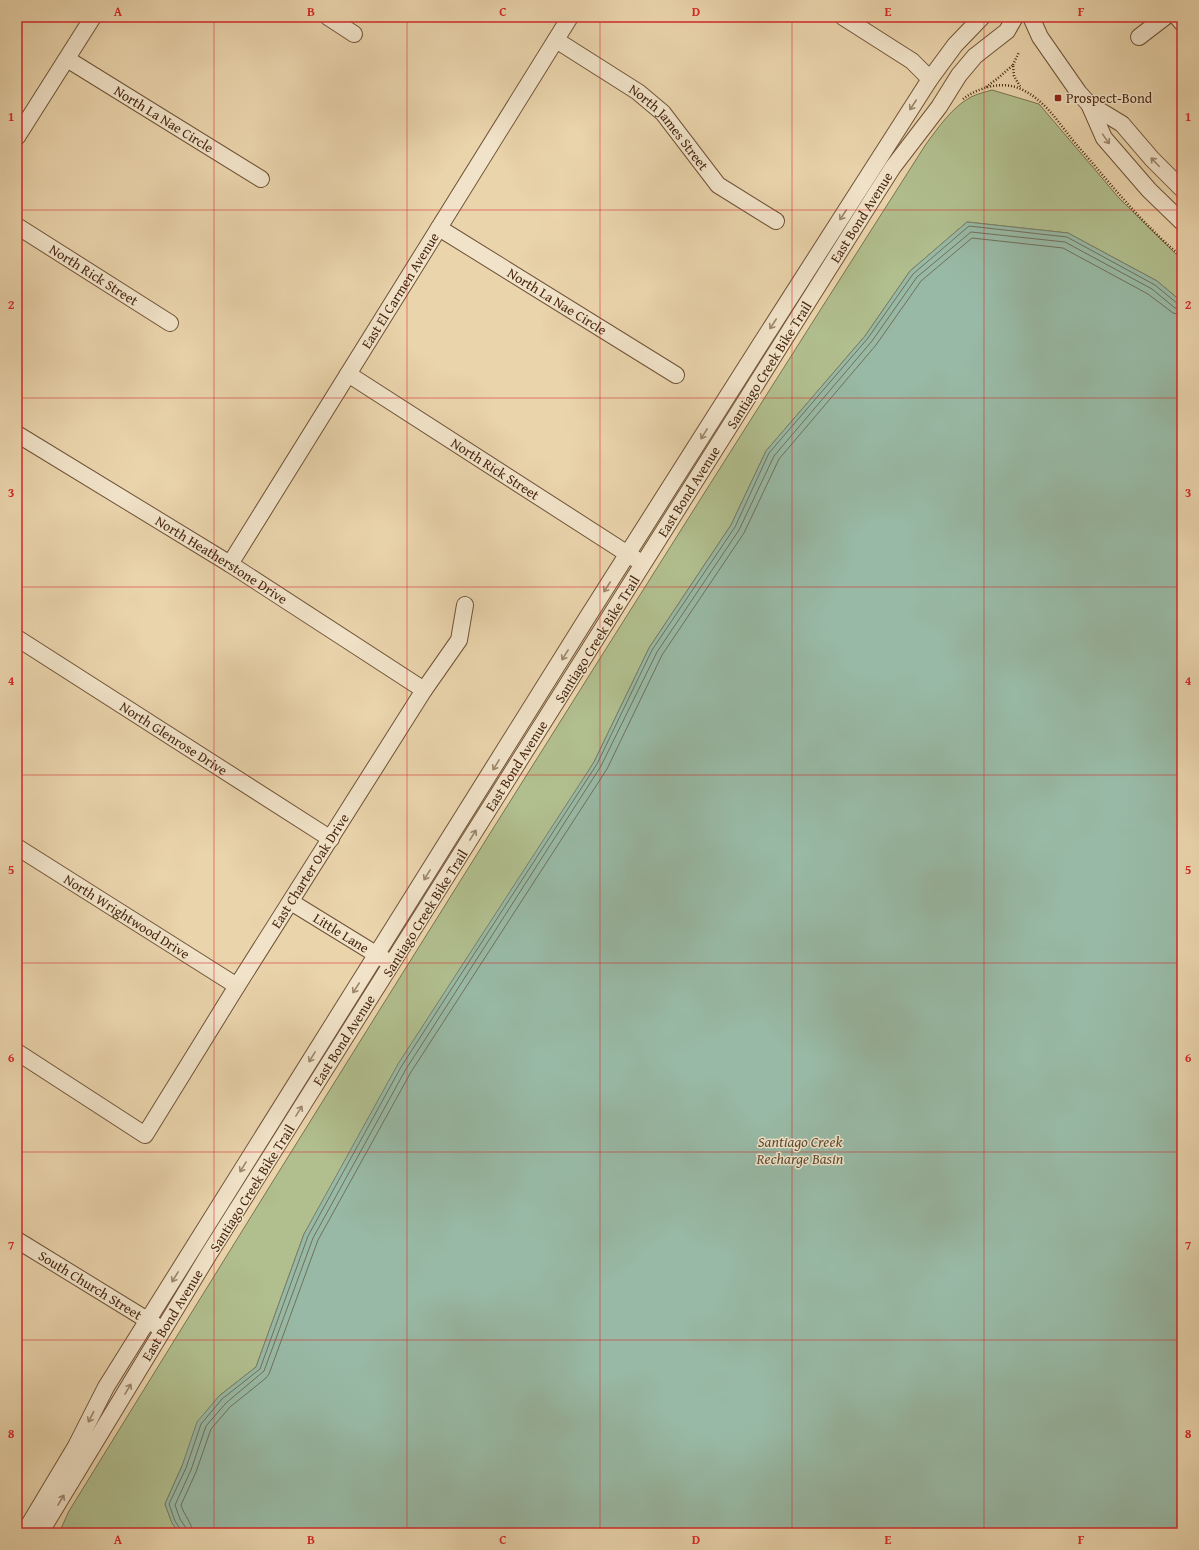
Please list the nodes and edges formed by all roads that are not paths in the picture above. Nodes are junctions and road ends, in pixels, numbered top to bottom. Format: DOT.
graph roads {
  1 [pos="93,17"];
  2 [pos="328,17"];
  3 [pos="570,17"];
  4 [pos="844,17"];
  5 [pos="982,17"];
  6 [pos="1015,17"];
  7 [pos="1031,17"];
  8 [pos="1165,17"];
  9 [pos="1177,17"];
  10 [pos="1182,23"];
  11 [pos="354,34"];
  12 [pos="1139,37"];
  13 [pos="556,40"];
  14 [pos="67,58"];
  15 [pos="930,79"];
  16 [pos="1089,104"];
  17 [pos="17,137"];
  18 [pos="261,179"];
  19 [pos="1182,189"];
  20 [pos="776,222"];
  21 [pos="1182,222"];
  22 [pos="17,226"];
  23 [pos="439,228"];
  24 [pos="170,323"];
  25 [pos="348,374"];
  26 [pos="676,375"];
  27 [pos="17,434"];
  28 [pos="628,554"];
  29 [pos="230,564"];
  30 [pos="643,564"];
  31 [pos="465,605"];
  32 [pos="17,638"];
  33 [pos="424,690"];
  34 [pos="331,839"];
  35 [pos="17,846"];
  36 [pos="291,902"];
  37 [pos="377,955"];
  38 [pos="391,964"];
  39 [pos="237,986"];
  40 [pos="17,1052"];
  41 [pos="17,1240"];
  42 [pos="148,1321"];
  43 [pos="164,1330"];
  44 [pos="24,1533"];
  45 [pos="40,1533"];
  1 -- 14 [label="street"];
  2 -- 11 [label="street"];
  3 -- 13 [label="street, East El Carmen Avenue"];
  4 -- 15 [label="street"];
  5 -- 15 [label="street, East Bond Avenue"];
  6 -- 30 [label="street, East Bond Avenue"];
  7 -- 16 [label="street"];
  8 -- 12 [label="street"];
  9 -- 10 [label="street"];
  13 -- 20 [label="street, North James Street"];
  13 -- 23 [label="street, East El Carmen Avenue"];
  14 -- 17 [label="street"];
  14 -- 18 [label="street, North La Nae Circle"];
  15 -- 28 [label="street, East Bond Avenue, one-way"];
  19 -- 16 [label="street, one-way"];
  16 -- 21 [label="street, one-way"];
  22 -- 24 [label="street, North Rick Street"];
  23 -- 25 [label="street, East El Carmen Avenue"];
  23 -- 26 [label="street, North La Nae Circle"];
  25 -- 28 [label="street, North Rick Street"];
  25 -- 29 [label="street, East El Carmen Avenue"];
  27 -- 29 [label="street, North Heatherstone Drive"];
  28 -- 30 [label="street, North Rick Street"];
  28 -- 37 [label="street, East Bond Avenue, one-way"];
  29 -- 33 [label="street, North Heatherstone Drive"];
  38 -- 30 [label="street, East Bond Avenue, one-way"];
  31 -- 33 [label="street, East Charter Oak Drive"];
  32 -- 34 [label="street, North Glenrose Drive"];
  33 -- 34 [label="street, East Charter Oak Drive"];
  34 -- 36 [label="street, East Charter Oak Drive"];
  35 -- 39 [label="street, North Wrightwood Drive"];
  36 -- 37 [label="street, Little Lane"];
  36 -- 39 [label="street, East Charter Oak Drive"];
  37 -- 38 [label="street, Little Lane"];
  37 -- 42 [label="street, East Bond Avenue, one-way"];
  43 -- 38 [label="street, East Bond Avenue, one-way"];
  39 -- 40 [label="street, East Charter Oak Drive"];
  41 -- 42 [label="street, South Church Street"];
  42 -- 43 [label="street, South Church Street"];
  42 -- 44 [label="street, East Bond Avenue, one-way"];
  45 -- 43 [label="street, East Bond Avenue, one-way"];
}
